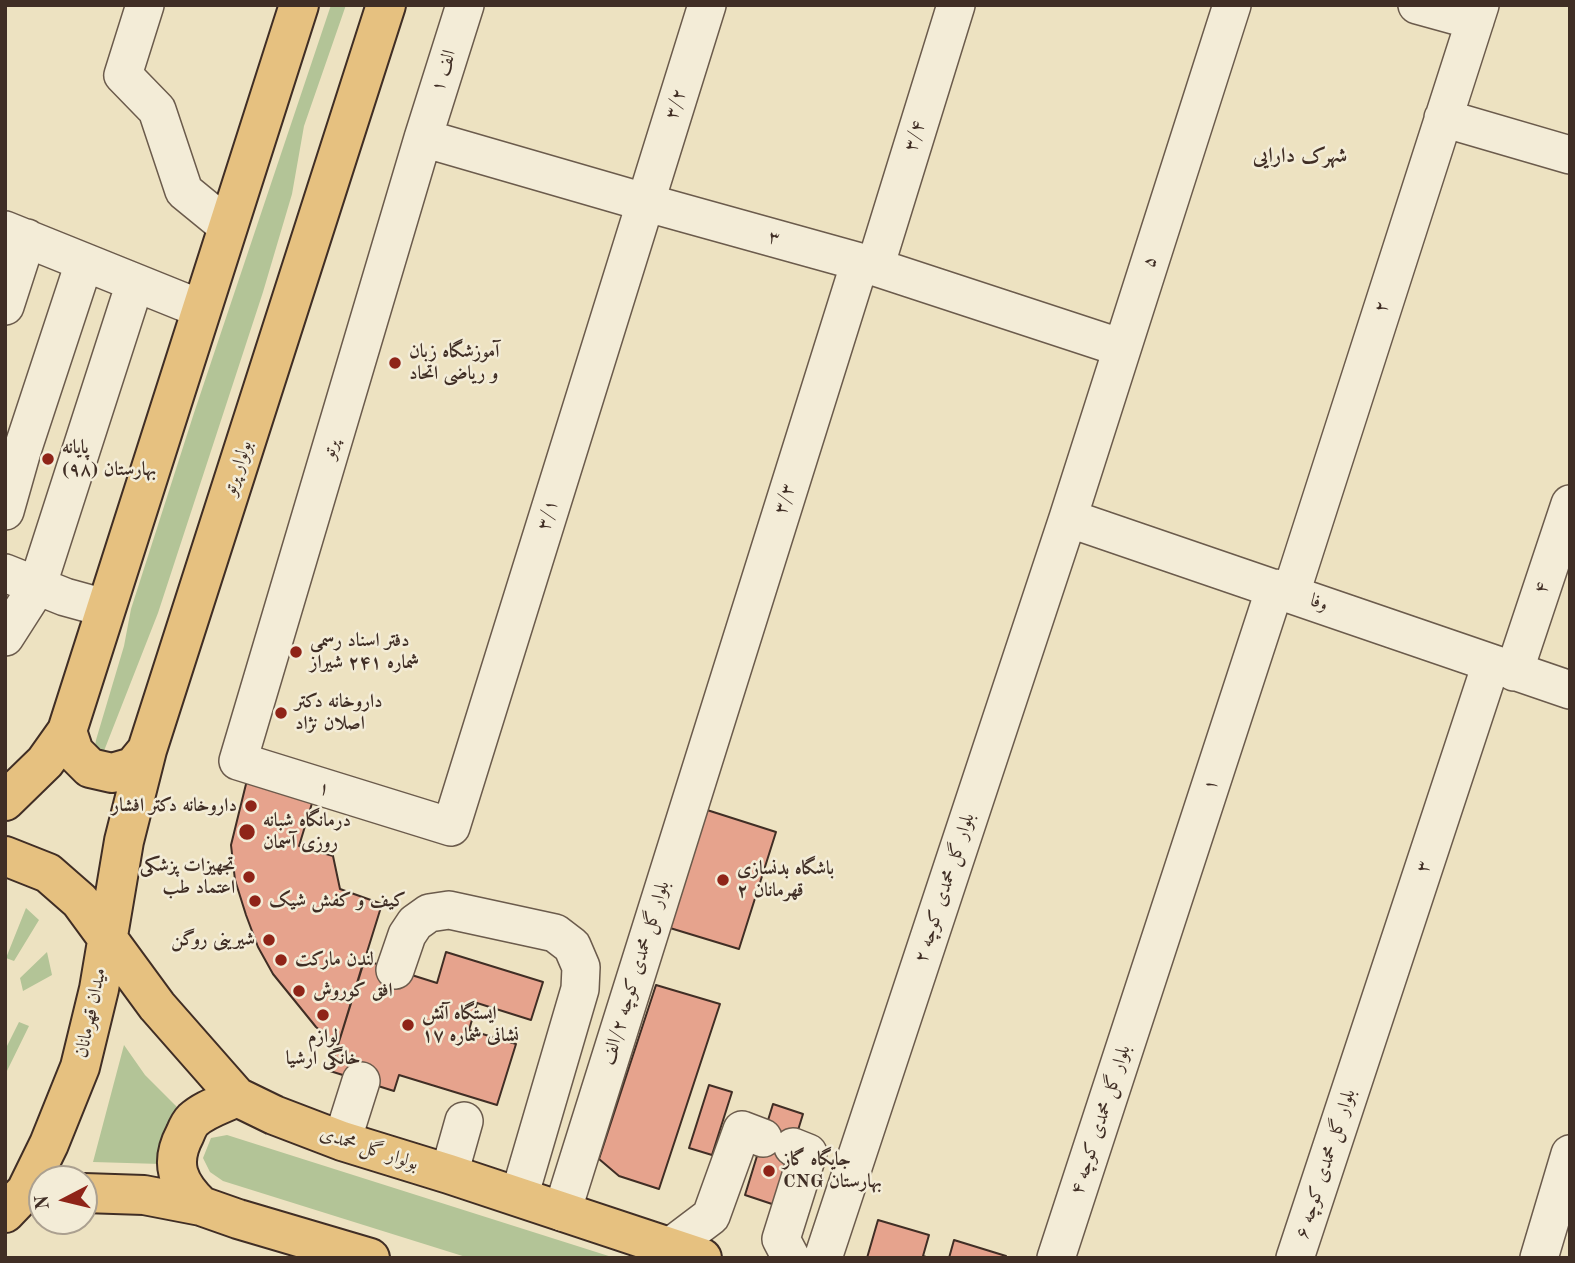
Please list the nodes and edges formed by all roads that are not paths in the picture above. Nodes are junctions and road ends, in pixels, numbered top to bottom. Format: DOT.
graph roads {
  1 [pos="145,5"];
  2 [pos="299,5"];
  3 [pos="386,5"];
  4 [pos="465,5"];
  5 [pos="707,5"];
  6 [pos="956,5"];
  7 [pos="1232,5"];
  8 [pos="1417,5"];
  9 [pos="1477,13"];
  10 [pos="1443,118"];
  11 [pos="423,138"];
  12 [pos="1570,155"];
  13 [pos="645,202"];
  14 [pos="228,227"];
  15 [pos="16,234"];
  16 [pos="84,263"];
  17 [pos="867,264"];
  18 [pos="135,283"];
  19 [pos="5,306"];
  20 [pos="201,309"];
  21 [pos="1122,348"];
  22 [pos="1570,504"];
  23 [pos="5,511"];
  24 [pos="1068,519"];
  25 [pos="21,580"];
  26 [pos="1283,591"];
  27 [pos="105,608"];
  28 [pos="5,637"];
  29 [pos="1503,668"];
  30 [pos="1570,690"];
  31 [pos="67,732"];
  32 [pos="710,735"];
  33 [pos="148,750"];
  34 [pos="238,761"];
  35 [pos="5,802"];
  36 [pos="451,827"];
  37 [pos="5,856"];
  38 [pos="106,936"];
  39 [pos="395,970"];
  40 [pos="1146,983"];
  41 [pos="1357,1070"];
  42 [pos="361,1081"];
  43 [pos="237,1097"];
  44 [pos="464,1121"];
  45 [pos="342,1141"];
  46 [pos="1570,1154"];
  47 [pos="449,1174"];
  48 [pos="98,1193"];
  49 [pos="20,1196"];
  50 [pos="519,1197"];
  51 [pos="201,1206"];
  52 [pos="562,1212"];
  53 [pos="686,1252"];
  54 [pos="370,1258"];
  55 [pos="792,1258"];
  56 [pos="823,1258"];
  57 [pos="1056,1258"];
  58 [pos="1295,1258"];
  59 [pos="1539,1258"];
  1 -- 14 [label="street"];
  2 -- 14 [label="main road"];
  3 -- 33 [label="main road, بولوار پرتو"];
  4 -- 11 [label="street, ۱ الف"];
  5 -- 13 [label="street, ۳/۲"];
  6 -- 17 [label="street, ۳/۴"];
  7 -- 21 [label="street, ۵"];
  8 -- 9 [label="street"];
  9 -- 10 [label="street, ۲"];
  10 -- 12 [label="street"];
  10 -- 26 [label="street, ۲"];
  11 -- 13 [label="street, ۳"];
  11 -- 34 [label="street, پرتو"];
  13 -- 17 [label="street, ۳"];
  13 -- 36 [label="street, ۳/۱"];
  14 -- 20 [label="main road"];
  15 -- 16 [label="street"];
  15 -- 19 [label="street"];
  16 -- 18 [label="street"];
  16 -- 23 [label="street"];
  17 -- 21 [label="street, ۳"];
  17 -- 32 [label="street, ۳/۳"];
  18 -- 20 [label="street"];
  18 -- 25 [label="street"];
  20 -- 27 [label="main road"];
  21 -- 24 [label="street, ۵"];
  22 -- 29 [label="street, ۴"];
  24 -- 26 [label="street, وفا"];
  24 -- 56 [label="street, بلوار گل محمدی کوچه ۲"];
  25 -- 27 [label="street"];
  25 -- 28 [label="street"];
  26 -- 29 [label="street, وفا"];
  26 -- 40 [label="street, ۱"];
  27 -- 31 [label="main road"];
  29 -- 30 [label="street, وفا"];
  29 -- 41 [label="street, ۳"];
  31 -- 33 [label="main road"];
  31 -- 35 [label="main road"];
  32 -- 52 [label="street, بلوار گل محمدی کوچه ۲/الف"];
  33 -- 38 [label="main road, بولوار پرتو"];
  34 -- 36 [label="street, ۱"];
  37 -- 38 [label="main road"];
  38 -- 43 [label="main road, بولوار گل محمدی"];
  38 -- 49 [label="main road, میدان قهرمانان"];
  39 -- 50 [label="street"];
  40 -- 57 [label="street, بلوار گل محمدی کوچه ۴"];
  41 -- 58 [label="street, بلوار گل محمدی کوچه ۶"];
  42 -- 45 [label="street"];
  43 -- 45 [label="main road, بولوار گل محمدی"];
  43 -- 51 [label="main road"];
  44 -- 47 [label="street"];
  45 -- 47 [label="main road, بولوار گل محمدی"];
  46 -- 59 [label="street"];
  47 -- 50 [label="main road, بولوار گل محمدی"];
  48 -- 51 [label="main road"];
  50 -- 52 [label="main road, بولوار گل محمدی"];
  51 -- 54 [label="main road"];
  52 -- 53 [label="main road, بولوار گل محمدی"];
  53 -- 55 [label="street"];
}
